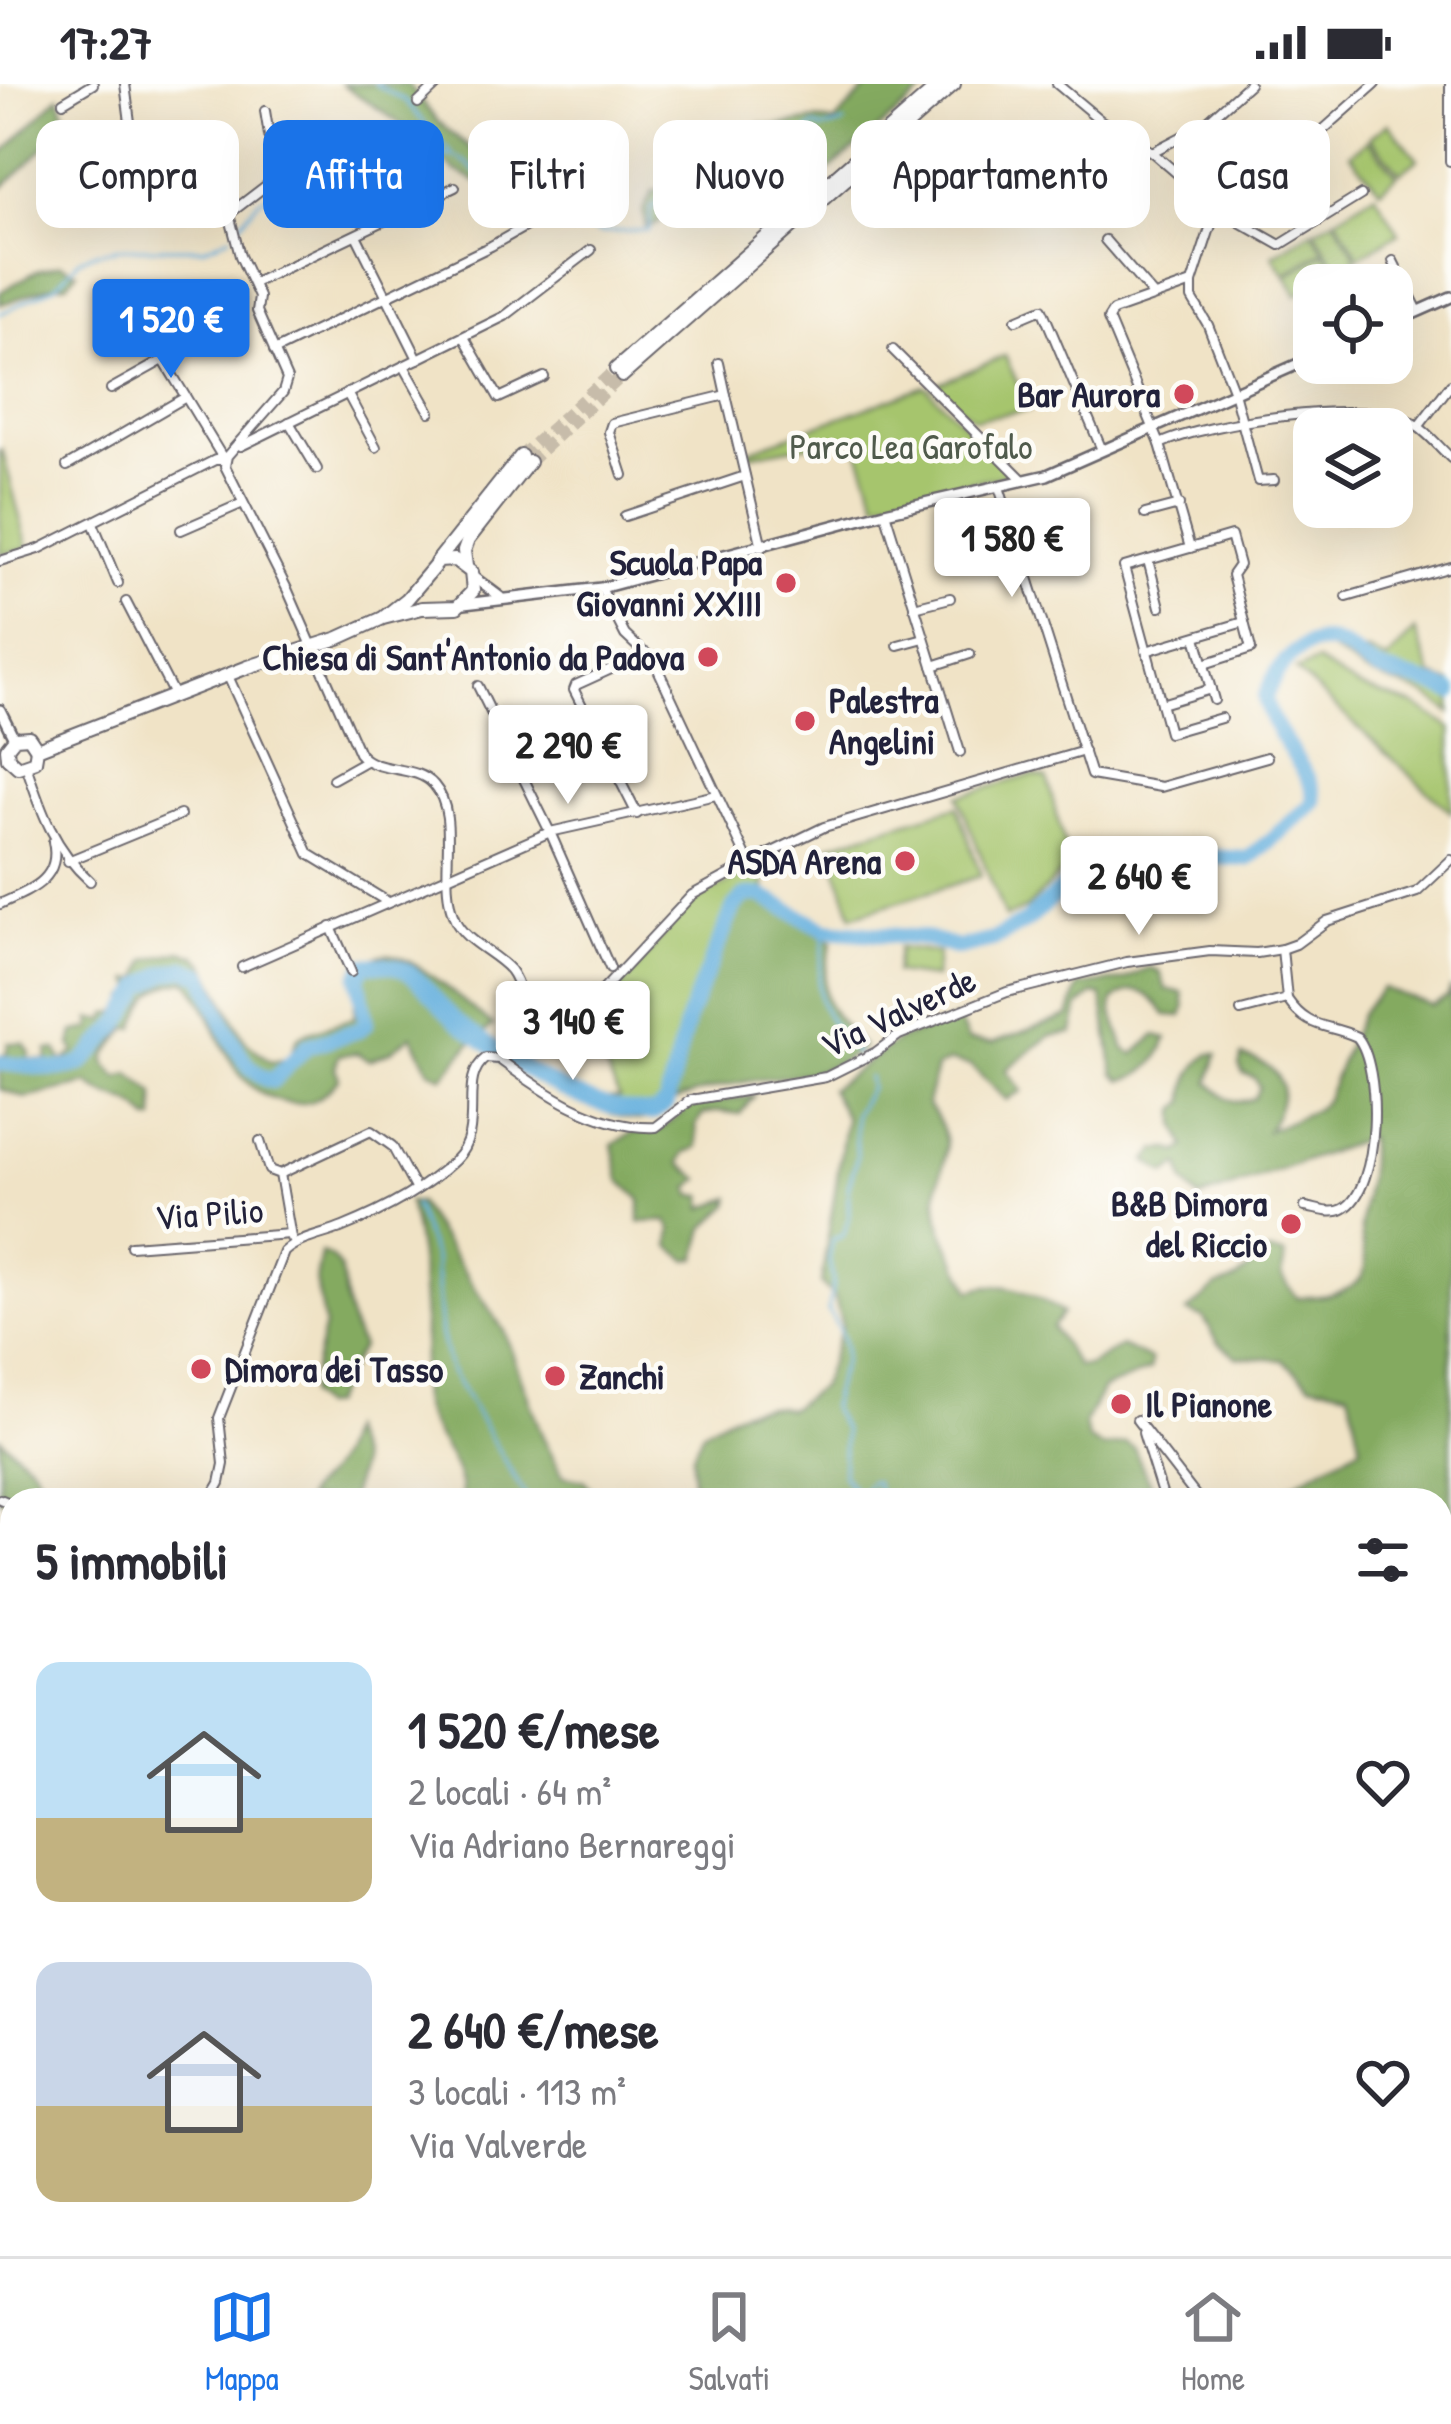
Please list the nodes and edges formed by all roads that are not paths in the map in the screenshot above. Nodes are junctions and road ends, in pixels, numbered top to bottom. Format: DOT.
graph roads {
  1 [pos="93,84"];
  2 [pos="124,84"];
  3 [pos="438,84"];
  4 [pos="941,84"];
  5 [pos="954,84"];
  6 [pos="1057,84"];
  7 [pos="1249,84"];
  8 [pos="1376,84"];
  9 [pos="1450,84"];
  10 [pos="63,102"];
  11 [pos="418,103"];
  12 [pos="265,111"];
  13 [pos="129,120"];
  14 [pos="1330,124"];
  15 [pos="1152,152"];
  16 [pos="1450,161"];
  17 [pos="1174,171"];
  18 [pos="455,187"];
  19 [pos="1361,195"];
  20 [pos="239,206"];
  21 [pos="1330,214"];
  22 [pos="233,228"];
  23 [pos="521,228"];
  24 [pos="1210,228"];
  25 [pos="1251,228"];
  26 [pos="1306,228"];
  27 [pos="356,235"];
  28 [pos="1105,240"];
  29 [pos="591,250"];
  30 [pos="1394,261"];
  31 [pos="254,283"];
  32 [pos="1192,283"];
  33 [pos="1153,295"];
  34 [pos="387,297"];
  35 [pos="1451,297"];
  36 [pos="1418,311"];
  37 [pos="1413,313"];
  38 [pos="1016,320"];
  39 [pos="208,335"];
  40 [pos="464,337"];
  41 [pos="893,350"];
  42 [pos="274,351"];
  43 [pos="418,359"];
  44 [pos="164,361"];
  45 [pos="719,363"];
  46 [pos="404,366"];
  47 [pos="1293,366"];
  48 [pos="544,377"];
  49 [pos="1451,384"];
  50 [pos="111,389"];
  51 [pos="1234,392"];
  52 [pos="346,393"];
  53 [pos="726,395"];
  54 [pos="184,398"];
  55 [pos="430,412"];
  56 [pos="1243,420"];
  57 [pos="289,422"];
  58 [pos="1163,423"];
  59 [pos="1418,427"];
  60 [pos="1151,428"];
  61 [pos="1171,439"];
  62 [pos="1160,444"];
  63 [pos="376,447"];
  64 [pos="235,450"];
  65 [pos="1102,450"];
  66 [pos="1451,458"];
  67 [pos="224,460"];
  68 [pos="67,466"];
  69 [pos="317,469"];
  70 [pos="623,475"];
  71 [pos="745,476"];
  72 [pos="1274,480"];
  73 [pos="1024,481"];
  74 [pos="999,487"];
  75 [pos="243,502"];
  76 [pos="1179,505"];
  77 [pos="885,512"];
  78 [pos="1145,514"];
  79 [pos="626,516"];
  80 [pos="96,521"];
  81 [pos="181,530"];
  82 [pos="762,547"];
  83 [pos="1190,548"];
  84 [pos="1148,560"];
  85 [pos="0,561"];
  86 [pos="436,563"];
  87 [pos="1451,567"];
  88 [pos="469,571"];
  89 [pos="426,576"];
  90 [pos="118,583"];
  91 [pos="601,588"];
  92 [pos="500,597"];
  93 [pos="1347,597"];
  94 [pos="950,598"];
  95 [pos="126,602"];
  96 [pos="464,604"];
  97 [pos="440,607"];
  98 [pos="914,607"];
  99 [pos="1160,607"];
  100 [pos="383,618"];
  101 [pos="1244,622"];
  102 [pos="1196,637"];
  103 [pos="924,638"];
  104 [pos="898,645"];
  105 [pos="312,647"];
  106 [pos="1146,651"];
  107 [pos="646,653"];
  108 [pos="970,654"];
  109 [pos="1204,664"];
  110 [pos="933,666"];
  111 [pos="227,674"];
  112 [pos="478,686"];
  113 [pos="1211,689"];
  114 [pos="174,695"];
  115 [pos="1214,700"];
  116 [pos="1161,704"];
  117 [pos="0,710"];
  118 [pos="1221,718"];
  119 [pos="14,738"];
  120 [pos="38,749"];
  121 [pos="1084,751"];
  122 [pos="959,752"];
  123 [pos="1267,757"];
  124 [pos="4,759"];
  125 [pos="365,761"];
  126 [pos="26,766"];
  127 [pos="333,778"];
  128 [pos="716,795"];
  129 [pos="637,814"];
  130 [pos="180,815"];
  131 [pos="550,832"];
  132 [pos="51,835"];
  133 [pos="1451,860"];
  134 [pos="68,861"];
  135 [pos="749,863"];
  136 [pos="445,878"];
  137 [pos="90,881"];
  138 [pos="388,902"];
  139 [pos="0,904"];
  140 [pos="331,927"];
  141 [pos="1282,950"];
  142 [pos="242,967"];
  143 [pos="610,968"];
  144 [pos="351,972"];
  145 [pos="1287,999"];
  146 [pos="1241,1011"];
  147 [pos="260,1141"];
  148 [pos="280,1174"];
  149 [pos="416,1190"];
  150 [pos="1305,1207"];
  151 [pos="291,1239"];
  152 [pos="131,1246"];
  153 [pos="215,1488"];
  154 [pos="1161,1488"];
  155 [pos="1190,1488"];
  156 [pos="907,2256"];
  157 [pos="937,2256"];
  1 -- 10 [label="street"];
  2 -- 13 [label="street"];
  3 -- 11 [label="street"];
  4 -- 5 [label="main road"];
  6 -- 15 [label="street"];
  7 -- 15 [label="street"];
  8 -- 14 [label="street"];
  9 -- 16 [label="street"];
  12 -- 20 [label="street"];
  15 -- 17 [label="street"];
  18 -- 27 [label="street"];
  19 -- 21 [label="street"];
  22 -- 31 [label="street"];
  23 -- 34 [label="street"];
  24 -- 32 [label="street"];
  25 -- 26 [label="street"];
  27 -- 31 [label="street"];
  27 -- 34 [label="street"];
  28 -- 33 [label="street"];
  29 -- 40 [label="street"];
  30 -- 36 [label="street"];
  31 -- 42 [label="street"];
  32 -- 33 [label="street"];
  32 -- 51 [label="street"];
  33 -- 60 [label="street"];
  34 -- 42 [label="street"];
  34 -- 43 [label="street"];
  35 -- 36 [label="street"];
  36 -- 37 [label="street"];
  38 -- 65 [label="street"];
  39 -- 44 [label="street"];
  40 -- 43 [label="street"];
  40 -- 48 [label="street"];
  41 -- 73 [label="street"];
  42 -- 64 [label="street"];
  43 -- 46 [label="street"];
  44 -- 50 [label="street"];
  44 -- 54 [label="street"];
  45 -- 53 [label="street"];
  46 -- 52 [label="street"];
  46 -- 55 [label="street"];
  47 -- 51 [label="street"];
  49 -- 59 [label="street"];
  51 -- 56 [label="street"];
  51 -- 58 [label="street"];
  52 -- 57 [label="street"];
  52 -- 63 [label="street"];
  53 -- 70 [label="street"];
  53 -- 71 [label="street"];
  54 -- 67 [label="street"];
  54 -- 68 [label="street"];
  56 -- 59 [label="street"];
  56 -- 61 [label="street"];
  56 -- 72 [label="street"];
  57 -- 64 [label="street"];
  57 -- 69 [label="street"];
  58 -- 60 [label="street"];
  58 -- 61 [label="street"];
  59 -- 66 [label="street"];
  60 -- 62 [label="street"];
  60 -- 65 [label="street"];
  61 -- 62 [label="street"];
  62 -- 76 [label="street"];
  64 -- 67 [label="street"];
  65 -- 73 [label="street"];
  67 -- 75 [label="street"];
  67 -- 80 [label="street"];
  71 -- 79 [label="street"];
  71 -- 82 [label="street"];
  73 -- 74 [label="street"];
  74 -- 77 [label="street"];
  74 -- 121 [label="street"];
  75 -- 81 [label="street"];
  75 -- 105 [label="street"];
  76 -- 78 [label="street"];
  76 -- 83 [label="street"];
  77 -- 82 [label="street"];
  77 -- 98 [label="street"];
  80 -- 85 [label="street"];
  80 -- 90 [label="street"];
  82 -- 91 [label="street"];
  83 -- 84 [label="street"];
  83 -- 101 [label="street"];
  84 -- 99 [label="street"];
  84 -- 106 [label="street"];
  86 -- 88 [label="main road"];
  86 -- 88 [label="main road"];
  86 -- 89 [label="main road"];
  87 -- 93 [label="street"];
  88 -- 92 [label="street"];
  88 -- 96 [label="main road"];
  89 -- 97 [label="main road"];
  89 -- 100 [label="main road"];
  91 -- 92 [label="street"];
  91 -- 107 [label="street"];
  92 -- 96 [label="street"];
  94 -- 98 [label="street"];
  95 -- 114 [label="street"];
  96 -- 97 [label="main road"];
  97 -- 100 [label="main road"];
  98 -- 103 [label="street"];
  100 -- 105 [label="main road"];
  101 -- 102 [label="street"];
  101 -- 109 [label="street"];
  102 -- 106 [label="street"];
  102 -- 109 [label="street"];
  103 -- 104 [label="street"];
  103 -- 110 [label="street"];
  105 -- 111 [label="main road"];
  105 -- 125 [label="street"];
  106 -- 116 [label="street"];
  107 -- 128 [label="street"];
  107 -- 129 [label="street"];
  108 -- 110 [label="street"];
  109 -- 113 [label="street"];
  110 -- 122 [label="street"];
  111 -- 114 [label="main road"];
  111 -- 138 [label="street"];
  112 -- 131 [label="street"];
  113 -- 115 [label="street"];
  113 -- 116 [label="street"];
  114 -- 120 [label="main road"];
  116 -- 118 [label="street"];
  117 -- 119 [label="street"];
  119 -- 120 [label="main road"];
  119 -- 124 [label="main road"];
  120 -- 126 [label="main road"];
  121 -- 123 [label="street"];
  121 -- 135 [label="street"];
  124 -- 126 [label="main road"];
  125 -- 127 [label="street"];
  125 -- 136 [label="street"];
  126 -- 132 [label="street"];
  128 -- 129 [label="street"];
  128 -- 135 [label="street"];
  129 -- 131 [label="street"];
  130 -- 134 [label="street"];
  131 -- 136 [label="street"];
  131 -- 143 [label="street"];
  132 -- 134 [label="street"];
  132 -- 139 [label="street"];
  133 -- 141 [label="street, Via Valverde"];
  134 -- 137 [label="street"];
  135 -- 136 [label="street"];
  136 -- 138 [label="street"];
  138 -- 140 [label="street"];
  140 -- 142 [label="street"];
  140 -- 144 [label="street"];
  141 -- 145 [label="street"];
  141 -- 149 [label="street, Via Valverde"];
  145 -- 146 [label="street"];
  145 -- 150 [label="street"];
  147 -- 148 [label="street, Via Pilio"];
  148 -- 149 [label="street, Via Pilio"];
  148 -- 151 [label="street, Via Pilio"];
  149 -- 151 [label="street, Via Valverde"];
  151 -- 152 [label="street, Via Pilio"];
  151 -- 153 [label="street"];
  154 -- 155 [label="street"];
  156 -- 157 [label="street"];
}
